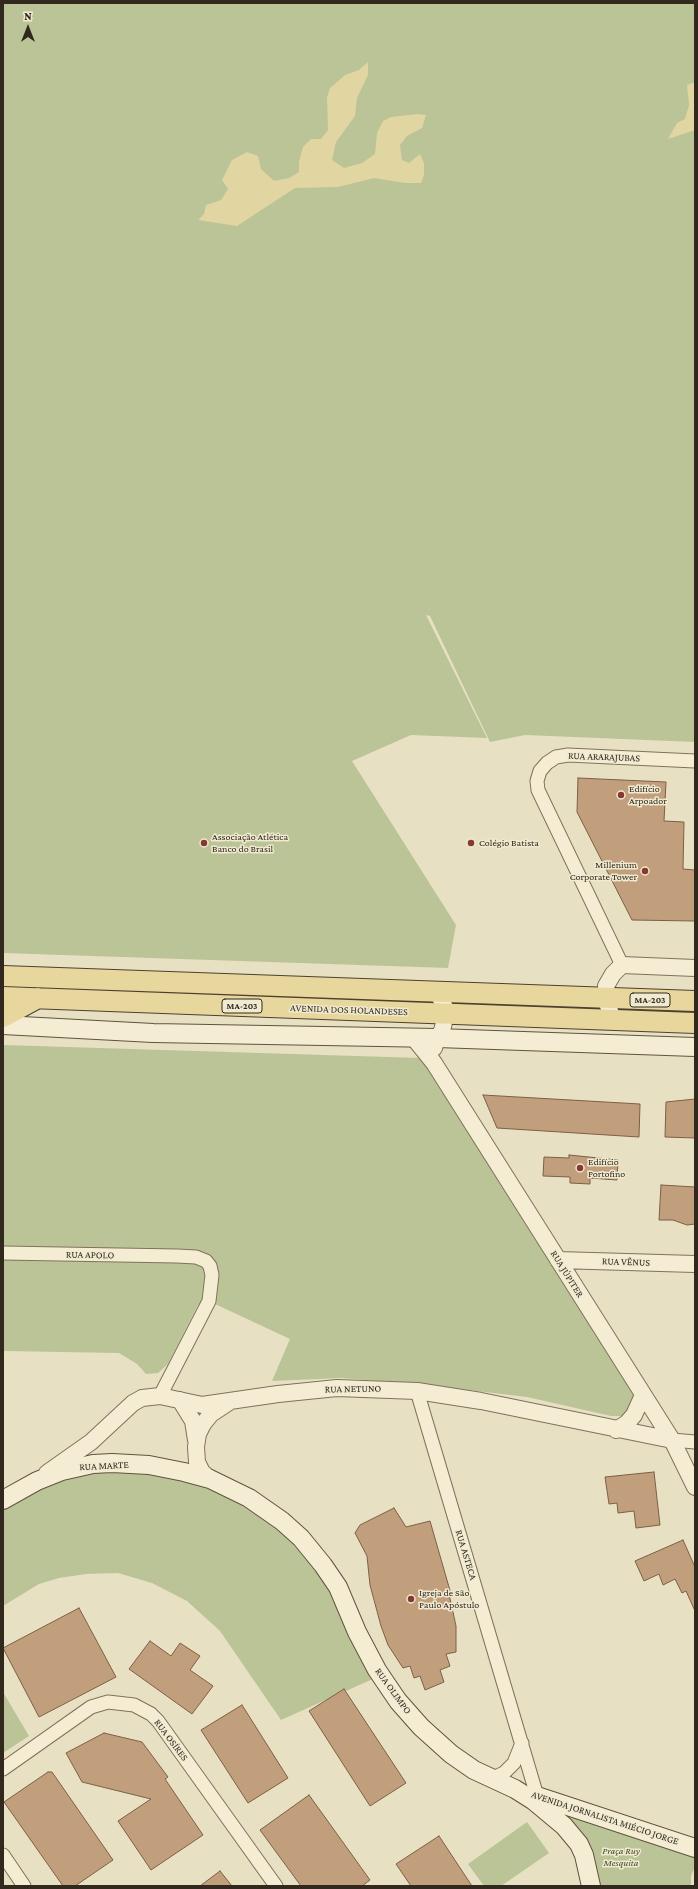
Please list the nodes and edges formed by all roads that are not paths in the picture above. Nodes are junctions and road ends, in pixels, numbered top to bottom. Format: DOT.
graph roads {
  1 [pos="695,761"];
  2 [pos="622,965"];
  3 [pos="695,968"];
  4 [pos="3,976"];
  5 [pos="437,992"];
  6 [pos="3,996"];
  7 [pos="38,998"];
  8 [pos="605,998"];
  9 [pos="695,1002"];
  10 [pos="445,1013"];
  11 [pos="3,1017"];
  12 [pos="613,1019"];
  13 [pos="695,1022"];
  14 [pos="3,1026"];
  15 [pos="413,1037"];
  16 [pos="437,1038"];
  17 [pos="695,1047"];
  18 [pos="434,1063"];
  19 [pos="3,1253"];
  20 [pos="558,1260"];
  21 [pos="695,1264"];
  22 [pos="417,1391"];
  23 [pos="643,1395"];
  24 [pos="160,1396"];
  25 [pos="180,1400"];
  26 [pos="230,1401"];
  27 [pos="616,1430"];
  28 [pos="672,1440"];
  29 [pos="197,1442"];
  30 [pos="695,1442"];
  31 [pos="695,1459"];
  32 [pos="210,1479"];
  33 [pos="37,1480"];
  34 [pos="692,1481"];
  35 [pos="3,1500"];
  36 [pos="522,1743"];
  37 [pos="3,1769"];
  38 [pos="491,1779"];
  39 [pos="515,1789"];
  40 [pos="537,1796"];
  41 [pos="695,1848"];
  42 [pos="3,1855"];
  43 [pos="24,1886"];
  44 [pos="276,1886"];
  45 [pos="591,1886"];
  1 -- 2 [label="street, RUA ARARAJUBAS"];
  2 -- 3 [label="street"];
  2 -- 8 [label="street"];
  4 -- 5 [label="main road, MA-203"];
  5 -- 8 [label="main road, MA-203"];
  5 -- 10 [label="street"];
  6 -- 7 [label="main road, AVENIDA DOS HOLANDESES / MA-203"];
  7 -- 10 [label="main road, AVENIDA DOS HOLANDESES / MA-203"];
  7 -- 11 [label="main road"];
  8 -- 9 [label="main road, MA-203"];
  8 -- 12 [label="street"];
  10 -- 12 [label="main road, AVENIDA DOS HOLANDESES / MA-203"];
  10 -- 16 [label="street"];
  12 -- 13 [label="main road, AVENIDA DOS HOLANDESES / MA-203"];
  14 -- 15 [label="main road"];
  15 -- 16 [label="main road"];
  15 -- 18 [label="street, RUA JÚPITER"];
  16 -- 17 [label="main road"];
  16 -- 18 [label="street"];
  18 -- 20 [label="street, RUA JÚPITER"];
  19 -- 24 [label="street, RUA APOLO"];
  20 -- 21 [label="street, RUA VÊNUS"];
  20 -- 23 [label="street, RUA JÚPITER"];
  22 -- 26 [label="street, RUA NETUNO"];
  22 -- 27 [label="street, RUA NETUNO"];
  22 -- 36 [label="street, RUA ASTECA"];
  23 -- 27 [label="street"];
  23 -- 28 [label="street, RUA JÚPITER"];
  24 -- 25 [label="street, RUA NETUNO"];
  24 -- 33 [label="street, RUA NETUNO"];
  25 -- 26 [label="street, RUA NETUNO"];
  25 -- 29 [label="street"];
  26 -- 29 [label="street"];
  27 -- 28 [label="street, RUA NETUNO"];
  28 -- 30 [label="street, RUA NETUNO"];
  28 -- 34 [label="street, RUA JÚPITER"];
  29 -- 32 [label="street"];
  31 -- 34 [label="street"];
  32 -- 33 [label="main road, RUA MARTE"];
  32 -- 38 [label="main road, RUA OLIMPO"];
  33 -- 35 [label="main road, RUA MARTE"];
  36 -- 38 [label="street"];
  36 -- 40 [label="street, RUA ASTECA"];
  37 -- 44 [label="street, RUA OSÍRES"];
  38 -- 39 [label="main road, RUA OLIMPO"];
  39 -- 40 [label="main road, AVENIDA JORNALISTA MIÉCIO JORGE"];
  39 -- 45 [label="main road, RUA OLIMPO"];
  40 -- 41 [label="main road, AVENIDA JORNALISTA MIÉCIO JORGE"];
  42 -- 43 [label="street"];
}
